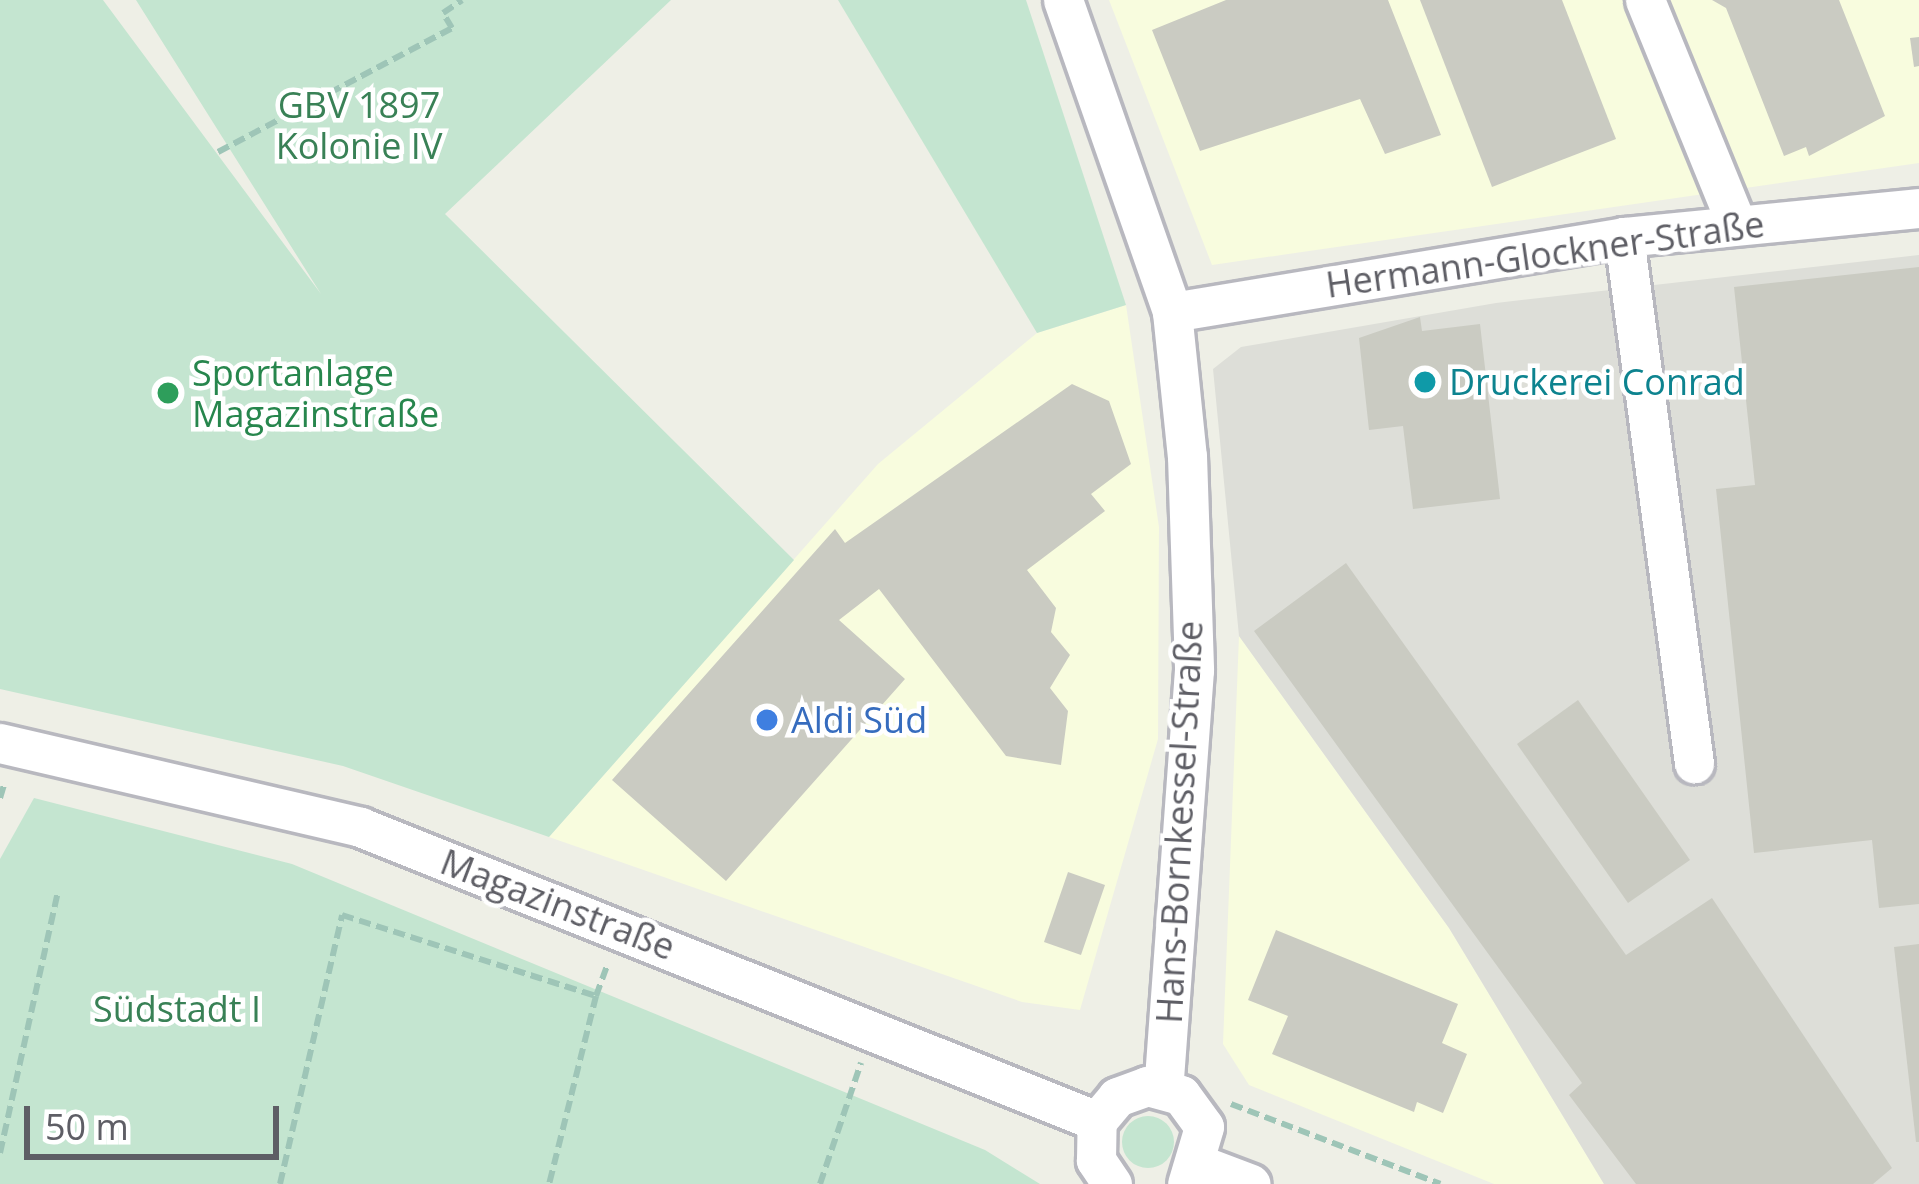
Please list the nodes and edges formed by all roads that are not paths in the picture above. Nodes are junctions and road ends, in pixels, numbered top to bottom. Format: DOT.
graph roads {
  1 [pos="1063,0"];
  2 [pos="1645,0"];
  3 [pos="1919,208"];
  4 [pos="1736,224"];
  5 [pos="1624,237"];
  6 [pos="1172,312"];
  7 [pos="0,743"];
  8 [pos="1694,763"];
  9 [pos="1163,1088"];
  10 [pos="1097,1121"];
  11 [pos="1194,1174"];
  12 [pos="1112,1184"];
  13 [pos="1251,1184"];
  1 -- 6 [label="street, Hans-Bornkessel-Straße"];
  2 -- 4 [label="street"];
  3 -- 4 [label="street, Hermann-Glockner-Straße"];
  4 -- 5 [label="street, Hermann-Glockner-Straße"];
  5 -- 6 [label="street, Hermann-Glockner-Straße"];
  5 -- 8 [label="street"];
  6 -- 9 [label="street, Hans-Bornkessel-Straße"];
  7 -- 10 [label="street, Magazinstraße"];
  9 -- 10 [label="street"];
  9 -- 11 [label="street"];
  10 -- 12 [label="street"];
  11 -- 13 [label="street"];
}
